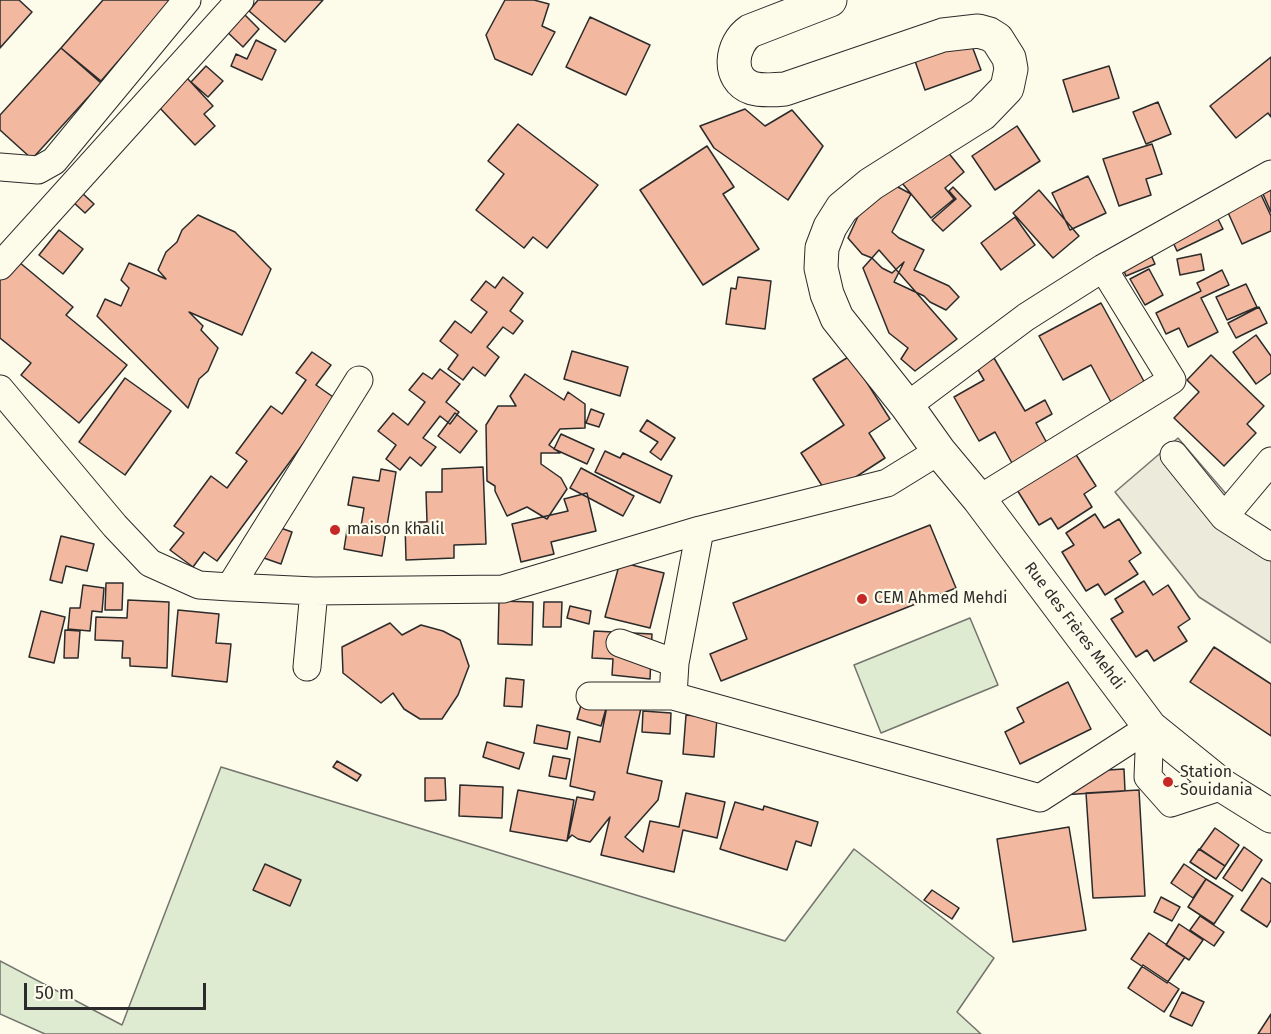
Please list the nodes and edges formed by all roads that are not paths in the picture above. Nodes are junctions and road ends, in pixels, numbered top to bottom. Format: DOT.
graph roads {
  1 [pos="187,0"];
  2 [pos="240,0"];
  3 [pos="830,0"];
  4 [pos="0,167"];
  5 [pos="1271,174"];
  6 [pos="0,266"];
  7 [pos="1103,268"];
  8 [pos="359,380"];
  9 [pos="0,389"];
  10 [pos="907,406"];
  11 [pos="939,451"];
  12 [pos="1174,455"];
  13 [pos="1271,461"];
  14 [pos="979,499"];
  15 [pos="1224,517"];
  16 [pos="700,530"];
  17 [pos="1271,547"];
  18 [pos="230,588"];
  19 [pos="314,591"];
  20 [pos="620,643"];
  21 [pos="675,663"];
  22 [pos="307,667"];
  23 [pos="590,696"];
  24 [pos="674,696"];
  25 [pos="1150,728"];
  26 [pos="1222,786"];
  27 [pos="1271,816"];
  1 -- 4 [label="street"];
  2 -- 6 [label="street"];
  3 -- 10 [label="main road, Rue des Frères Mehdi"];
  5 -- 7 [label="street"];
  7 -- 10 [label="street"];
  7 -- 14 [label="street"];
  8 -- 18 [label="street"];
  9 -- 18 [label="street"];
  10 -- 11 [label="main road, Rue des Frères Mehdi"];
  11 -- 14 [label="main road, Rue des Frères Mehdi"];
  11 -- 16 [label="street"];
  12 -- 15 [label="street"];
  13 -- 15 [label="street"];
  14 -- 25 [label="main road, Rue des Frères Mehdi"];
  15 -- 17 [label="street"];
  16 -- 19 [label="street"];
  16 -- 21 [label="street"];
  18 -- 19 [label="street"];
  19 -- 22 [label="street"];
  20 -- 21 [label="street"];
  21 -- 24 [label="street"];
  23 -- 24 [label="street"];
  24 -- 25 [label="street"];
  25 -- 26 [label="main road, Rue des Frères Mehdi"];
  25 -- 26 [label="street"];
  26 -- 27 [label="main road, Rue des Frères Mehdi"];
}
